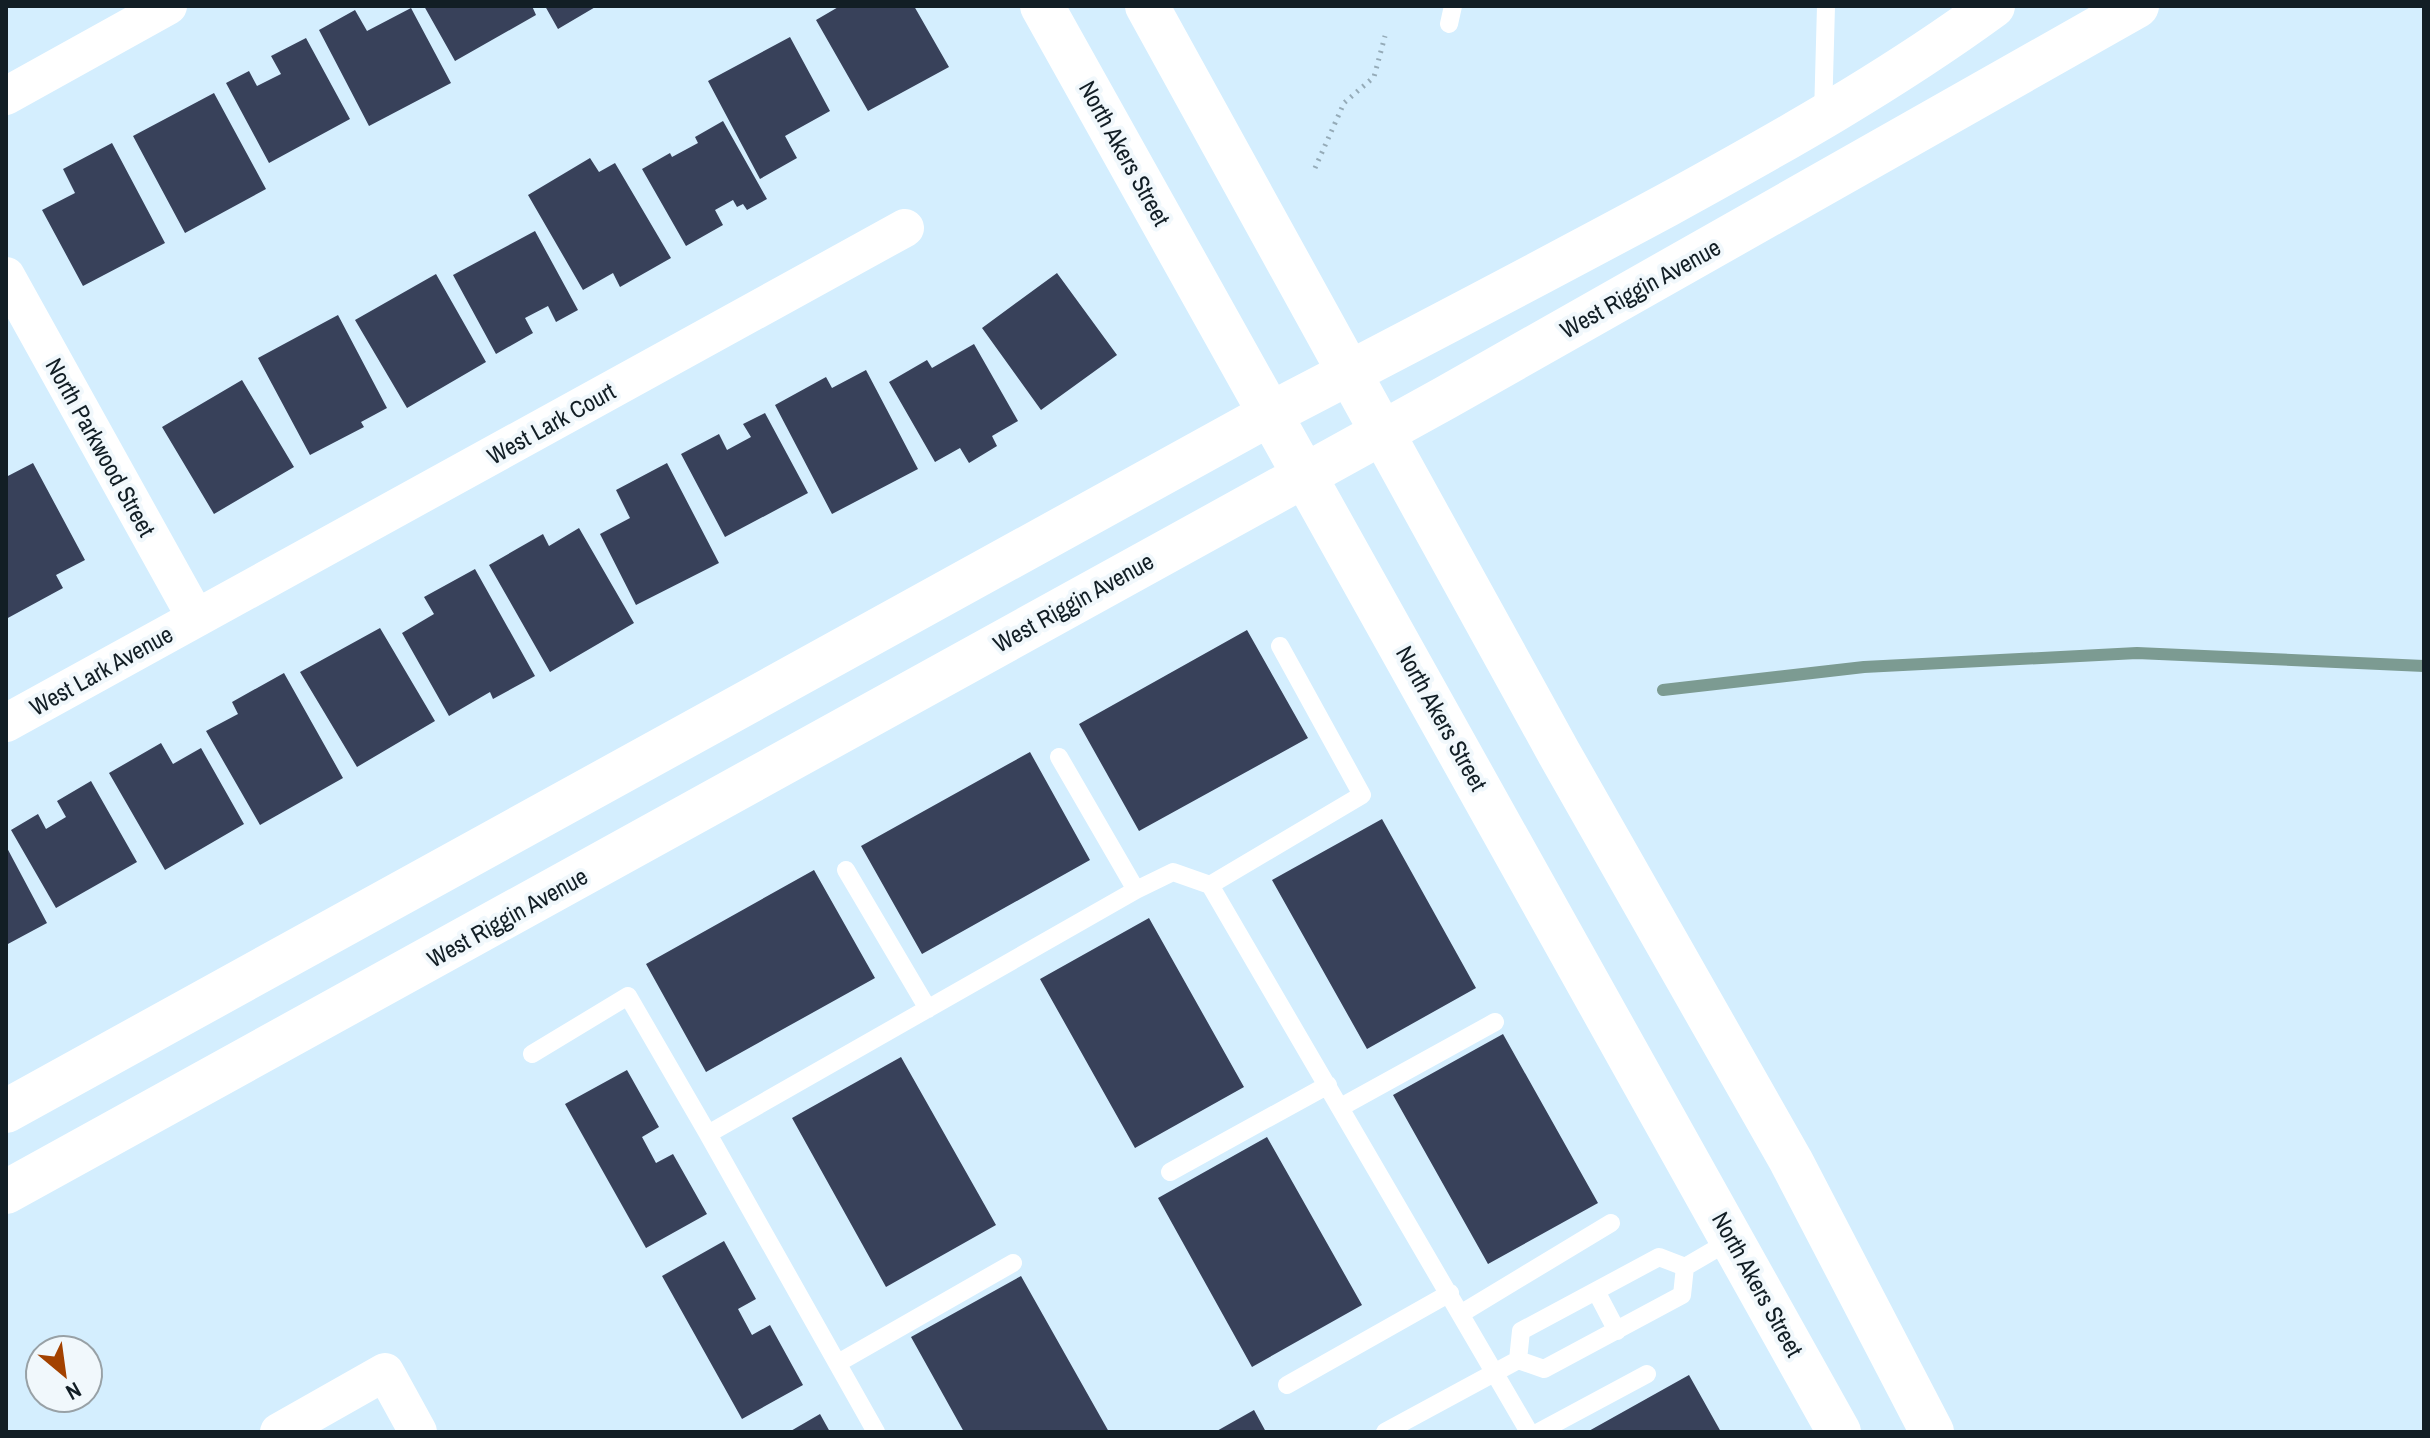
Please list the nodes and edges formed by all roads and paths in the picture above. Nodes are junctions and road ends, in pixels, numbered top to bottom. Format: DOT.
graph roads {
  1 [pos="168,6"];
  2 [pos="1042,6"];
  3 [pos="1147,6"];
  4 [pos="1826,6"];
  5 [pos="1993,6"];
  6 [pos="2137,6"];
  7 [pos="1385,36"];
  8 [pos="6,96"];
  9 [pos="1823,119"];
  10 [pos="1315,168"];
  11 [pos="905,228"];
  12 [pos="6,276"];
  13 [pos="1352,371"];
  14 [pos="1270,414"];
  15 [pos="1382,433"];
  16 [pos="1305,474"];
  17 [pos="196,618"];
  18 [pos="1280,646"];
  19 [pos="6,723"];
  20 [pos="1059,757"];
  21 [pos="846,870"];
  22 [pos="1210,885"];
  23 [pos="1136,890"];
  24 [pos="928,1009"];
  25 [pos="1495,1022"];
  26 [pos="532,1054"];
  27 [pos="1328,1085"];
  28 [pos="1341,1107"];
  29 [pos="6,1111"];
  30 [pos="708,1134"];
  31 [pos="1170,1172"];
  32 [pos="6,1192"];
  33 [pos="1611,1223"];
  34 [pos="1733,1239"];
  35 [pos="1013,1263"];
  36 [pos="1685,1267"];
  37 [pos="1596,1291"];
  38 [pos="1450,1293"];
  39 [pos="1462,1313"];
  40 [pos="1617,1331"];
  41 [pos="1518,1360"];
  42 [pos="838,1363"];
  43 [pos="1496,1371"];
  44 [pos="1647,1374"];
  45 [pos="1287,1385"];
  46 [pos="279,1432"];
  47 [pos="418,1432"];
  48 [pos="876,1432"];
  49 [pos="1385,1432"];
  50 [pos="1529,1432"];
  51 [pos="1539,1432"];
  52 [pos="1839,1432"];
  53 [pos="1932,1432"];
  1 -- 8 [label="street"];
  2 -- 14 [label="main road, North Akers Street"];
  3 -- 13 [label="main road"];
  4 -- 9 [label="lane"];
  5 -- 9 [label="main road"];
  6 -- 15 [label="main road, West Riggin Avenue"];
  7 -- 10 [label="path"];
  9 -- 13 [label="main road"];
  11 -- 17 [label="street, West Lark Court"];
  12 -- 17 [label="street, North Parkwood Street"];
  13 -- 14 [label="main road"];
  13 -- 15 [label="main road"];
  14 -- 16 [label="main road, North Akers Street"];
  14 -- 29 [label="main road"];
  15 -- 16 [label="main road, West Riggin Avenue"];
  15 -- 53 [label="main road"];
  16 -- 32 [label="main road, West Riggin Avenue"];
  16 -- 34 [label="main road, North Akers Street"];
  17 -- 19 [label="street, West Lark Avenue"];
  18 -- 22 [label="lane"];
  20 -- 23 [label="lane"];
  21 -- 24 [label="lane"];
  22 -- 23 [label="lane"];
  22 -- 27 [label="lane"];
  23 -- 24 [label="lane"];
  24 -- 30 [label="lane"];
  25 -- 28 [label="lane"];
  26 -- 30 [label="lane"];
  27 -- 28 [label="lane"];
  27 -- 31 [label="lane"];
  28 -- 38 [label="lane"];
  30 -- 42 [label="lane"];
  33 -- 39 [label="lane"];
  34 -- 36 [label="lane"];
  34 -- 52 [label="main road, North Akers Street"];
  35 -- 42 [label="lane"];
  36 -- 37 [label="lane"];
  36 -- 40 [label="lane"];
  37 -- 40 [label="lane"];
  37 -- 41 [label="lane"];
  38 -- 39 [label="lane"];
  38 -- 45 [label="lane"];
  39 -- 43 [label="lane"];
  40 -- 41 [label="lane"];
  41 -- 43 [label="lane"];
  42 -- 48 [label="lane"];
  43 -- 49 [label="lane"];
  43 -- 50 [label="lane"];
  44 -- 51 [label="lane"];
  46 -- 47 [label="street"];
}
